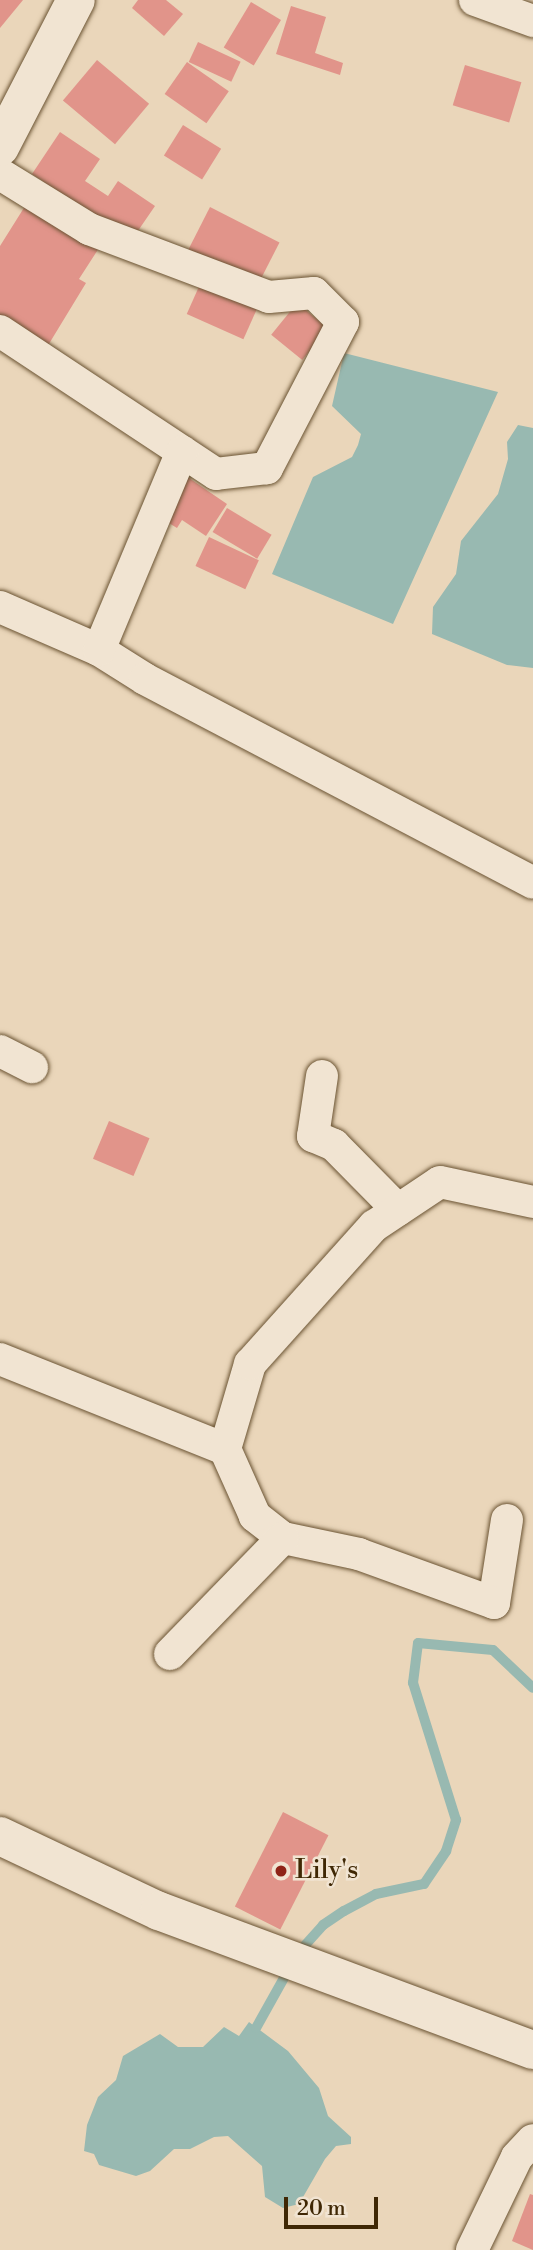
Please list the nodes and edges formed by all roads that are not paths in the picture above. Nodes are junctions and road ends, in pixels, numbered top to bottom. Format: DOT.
graph roads {
  1 [pos="76,0"];
  2 [pos="475,0"];
  3 [pos="533,21"];
  4 [pos="0,147"];
  5 [pos="0,174"];
  6 [pos="0,331"];
  7 [pos="181,452"];
  8 [pos="0,607"];
  9 [pos="99,650"];
  10 [pos="533,883"];
  11 [pos="0,1051"];
  12 [pos="32,1067"];
  13 [pos="321,1076"];
  14 [pos="533,1202"];
  15 [pos="398,1210"];
  16 [pos="0,1359"];
  17 [pos="225,1449"];
  18 [pos="507,1520"];
  19 [pos="284,1538"];
  20 [pos="170,1654"];
  21 [pos="0,1836"];
  22 [pos="533,2050"];
  23 [pos="533,2140"];
  24 [pos="472,2250"];
  1 -- 4 [label="main road"];
  2 -- 3 [label="street"];
  5 -- 7 [label="street"];
  6 -- 7 [label="street"];
  7 -- 9 [label="street"];
  8 -- 9 [label="street"];
  9 -- 10 [label="street"];
  11 -- 12 [label="street"];
  13 -- 15 [label="street"];
  14 -- 15 [label="street"];
  15 -- 17 [label="street"];
  16 -- 17 [label="street"];
  17 -- 19 [label="street"];
  18 -- 19 [label="street"];
  19 -- 20 [label="street"];
  21 -- 22 [label="main road"];
  23 -- 24 [label="street"];
}
